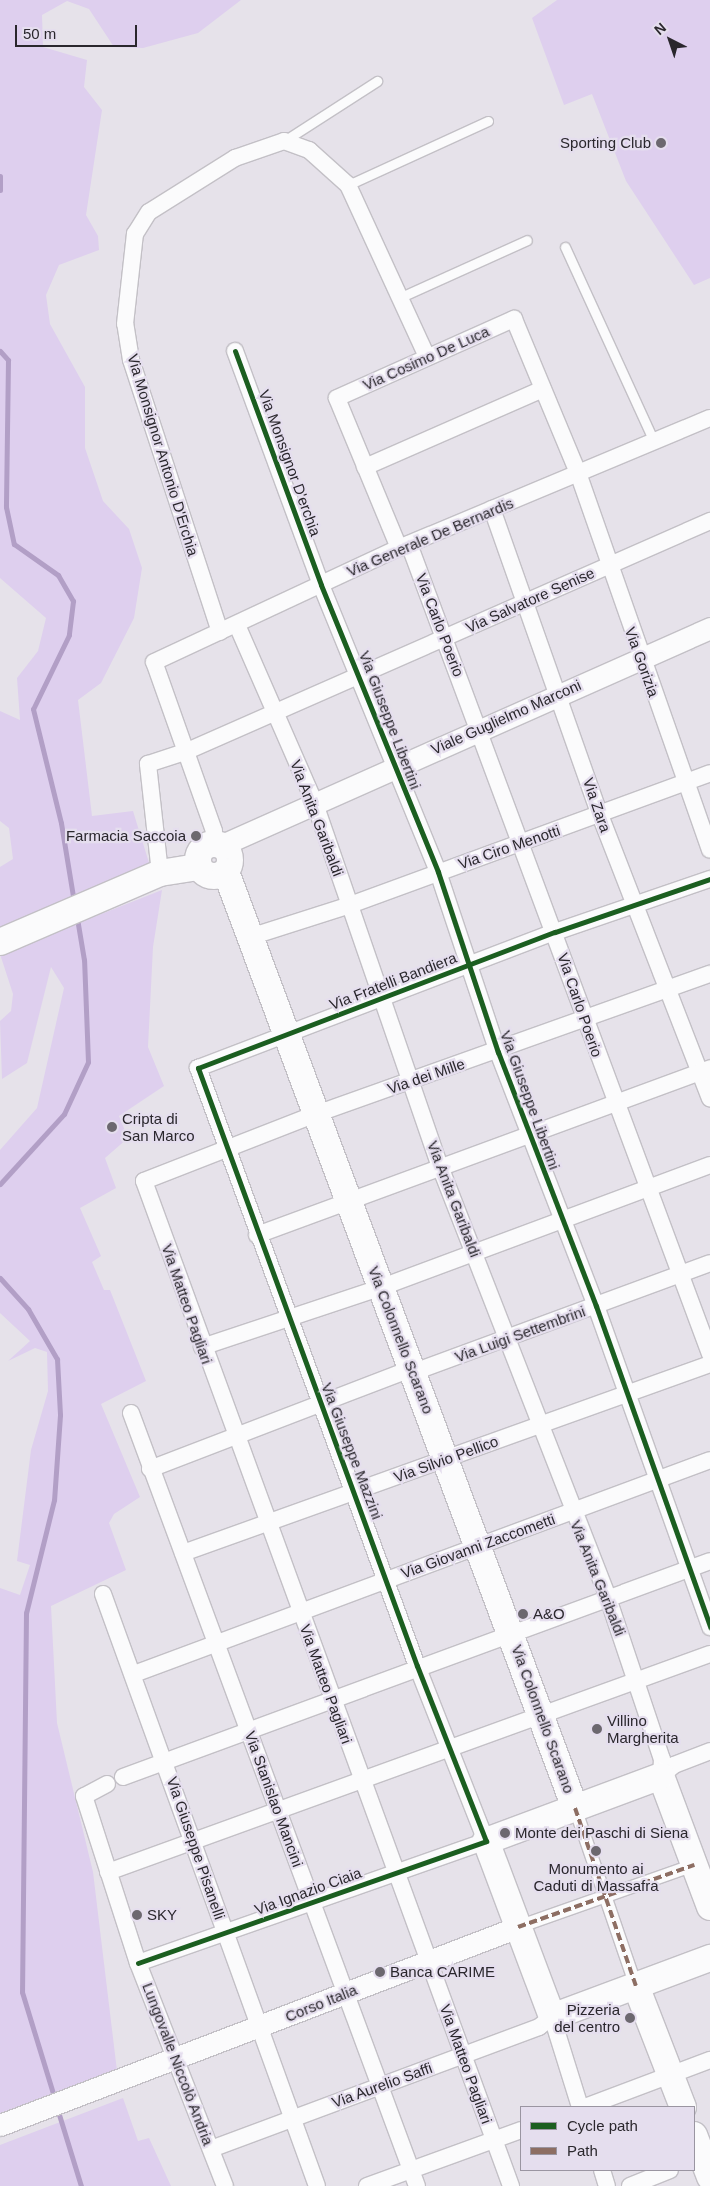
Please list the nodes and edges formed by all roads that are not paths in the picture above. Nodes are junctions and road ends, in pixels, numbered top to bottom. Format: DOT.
graph roads {
  1 [pos="378,81"];
  2 [pos="488,122"];
  3 [pos="284,141"];
  4 [pos="348,186"];
  5 [pos="526,240"];
  6 [pos="566,247"];
  7 [pos="401,297"];
  8 [pos="235,351"];
  9 [pos="427,357"];
  10 [pos="543,389"];
  11 [pos="710,418"];
  12 [pos="654,441"];
  13 [pos="365,467"];
  14 [pos="578,473"];
  15 [pos="492,510"];
  16 [pos="710,521"];
  17 [pos="404,546"];
  18 [pos="609,566"];
  19 [pos="321,585"];
  20 [pos="527,601"];
  21 [pos="237,625"];
  22 [pos="710,628"];
  23 [pos="220,632"];
  24 [pos="445,638"];
  25 [pos="640,656"];
  26 [pos="360,676"];
  27 [pos="559,694"];
  28 [pos="275,712"];
  29 [pos="480,728"];
  30 [pos="185,752"];
  31 [pos="394,768"];
  32 [pos="710,773"];
  33 [pos="686,782"];
  34 [pos="314,801"];
  35 [pos="600,815"];
  36 [pos="522,842"];
  37 [pos="217,845"];
  38 [pos="710,850"];
  39 [pos="199,867"];
  40 [pos="226,872"];
  41 [pos="438,872"];
  42 [pos="160,873"];
  43 [pos="710,879"];
  44 [pos="634,904"];
  45 [pos="350,905"];
  46 [pos="555,932"];
  47 [pos="250,937"];
  48 [pos="0,942"];
  49 [pos="470,965"];
  50 [pos="710,974"];
  51 [pos="670,989"];
  52 [pos="382,999"];
  53 [pos="584,1020"];
  54 [pos="287,1035"];
  55 [pos="498,1052"];
  56 [pos="198,1068"];
  57 [pos="705,1070"];
  58 [pos="411,1081"];
  59 [pos="710,1098"];
  60 [pos="614,1104"];
  61 [pos="316,1114"];
  62 [pos="530,1135"];
  63 [pos="227,1150"];
  64 [pos="710,1166"];
  65 [pos="441,1170"];
  66 [pos="144,1182"];
  67 [pos="646,1189"];
  68 [pos="350,1202"];
  69 [pos="560,1221"];
  70 [pos="257,1235"];
  71 [pos="474,1252"];
  72 [pos="710,1263"];
  73 [pos="678,1274"];
  74 [pos="382,1287"];
  75 [pos="596,1306"];
  76 [pos="288,1316"];
  77 [pos="508,1339"];
  78 [pos="202,1347"];
  79 [pos="710,1354"];
  80 [pos="710,1364"];
  81 [pos="407,1372"];
  82 [pos="625,1394"];
  83 [pos="320,1400"];
  84 [pos="131,1413"];
  85 [pos="540,1425"];
  86 [pos="235,1438"];
  87 [pos="446,1459"];
  88 [pos="710,1460"];
  89 [pos="150,1469"];
  90 [pos="655,1480"];
  91 [pos="355,1491"];
  92 [pos="571,1512"];
  93 [pos="266,1523"];
  94 [pos="478,1545"];
  95 [pos="183,1553"];
  96 [pos="710,1561"];
  97 [pos="689,1569"];
  98 [pos="386,1580"];
  99 [pos="103,1594"];
  100 [pos="608,1598"];
  101 [pos="299,1611"];
  102 [pos="710,1627"];
  103 [pos="512,1635"];
  104 [pos="214,1643"];
  105 [pos="710,1654"];
  106 [pos="417,1666"];
  107 [pos="134,1674"];
  108 [pos="638,1680"];
  109 [pos="331,1697"];
  110 [pos="542,1714"];
  111 [pos="248,1728"];
  112 [pos="448,1749"];
  113 [pos="710,1751"];
  114 [pos="165,1759"];
  115 [pos="122,1776"];
  116 [pos="661,1776"];
  117 [pos="361,1780"];
  118 [pos="107,1784"];
  119 [pos="576,1808"];
  120 [pos="278,1810"];
  121 [pos="196,1840"];
  122 [pos="486,1841"];
  123 [pos="702,1862"];
  124 [pos="108,1872"];
  125 [pos="397,1872"];
  126 [pos="606,1896"];
  127 [pos="313,1904"];
  128 [pos="710,1907"];
  129 [pos="518,1927"];
  130 [pos="225,1934"];
  131 [pos="710,1958"];
  132 [pos="429,1961"];
  133 [pos="138,1963"];
  134 [pos="636,1986"];
  135 [pos="345,1993"];
  136 [pos="552,2017"];
  137 [pos="258,2028"];
  138 [pos="462,2055"];
  139 [pos="176,2058"];
  140 [pos="710,2060"];
  141 [pos="670,2075"];
  142 [pos="381,2086"];
  143 [pos="580,2106"];
  144 [pos="588,2106"];
  145 [pos="683,2106"];
  146 [pos="291,2119"];
  147 [pos="0,2125"];
  148 [pos="520,2130"];
  149 [pos="492,2140"];
  150 [pos="211,2149"];
  151 [pos="411,2170"];
  152 [pos="602,2171"];
  153 [pos="668,2171"];
  154 [pos="225,2186"];
  155 [pos="317,2186"];
  156 [pos="367,2186"];
  157 [pos="417,2186"];
  158 [pos="511,2186"];
  159 [pos="607,2186"];
  160 [pos="630,2186"];
  1 -- 3 [label="lane"];
  2 -- 4 [label="lane"];
  3 -- 4 [label="street"];
  3 -- 23 [label="street, Via Monsignor Antonio D'Erchia"];
  4 -- 7 [label="street"];
  5 -- 7 [label="lane"];
  6 -- 12 [label="lane"];
  7 -- 9 [label="street"];
  8 -- 19 [label="street, Via Monsignor D'erchia"];
  9 -- 10 [label="street, Via Cosimo De Luca"];
  9 -- 13 [label="street, Via Cosimo De Luca"];
  10 -- 13 [label="street"];
  10 -- 14 [label="street, Via Cosimo De Luca"];
  11 -- 12 [label="street, Via Generale De Bernardis"];
  12 -- 14 [label="street, Via Generale De Bernardis"];
  13 -- 17 [label="street, Via Cosimo De Luca"];
  14 -- 15 [label="street, Via Generale De Bernardis"];
  14 -- 18 [label="street, Via Gorizia"];
  15 -- 17 [label="street, Via Generale De Bernardis"];
  15 -- 20 [label="street, Via Zara"];
  16 -- 18 [label="street, Via Salvatore Senise"];
  17 -- 19 [label="street, Via Generale De Bernardis"];
  17 -- 24 [label="street, Via Carlo Poerio"];
  18 -- 20 [label="street, Via Salvatore Senise"];
  18 -- 25 [label="street, Via Gorizia"];
  19 -- 21 [label="street, Via Generale De Bernardis"];
  19 -- 26 [label="street, Via Giuseppe Libertini"];
  20 -- 24 [label="street, Via Salvatore Senise"];
  20 -- 27 [label="street, Via Zara"];
  21 -- 23 [label="street, Via Generale De Bernardis"];
  21 -- 28 [label="street, Via Anita Garibaldi"];
  22 -- 25 [label="street, Viale Guglielmo Marconi"];
  23 -- 30 [label="street, Via Generale De Bernardis"];
  24 -- 26 [label="street, Via Salvatore Senise"];
  24 -- 29 [label="street, Via Carlo Poerio"];
  25 -- 27 [label="street, Viale Guglielmo Marconi"];
  25 -- 33 [label="street, Via Gorizia"];
  26 -- 28 [label="street, Via Salvatore Senise"];
  26 -- 31 [label="street, Via Giuseppe Libertini"];
  27 -- 29 [label="street, Viale Guglielmo Marconi"];
  27 -- 35 [label="street, Via Zara"];
  28 -- 30 [label="street, Via Salvatore Senise"];
  28 -- 34 [label="street, Via Anita Garibaldi"];
  29 -- 31 [label="street, Viale Guglielmo Marconi"];
  29 -- 36 [label="street, Via Carlo Poerio"];
  30 -- 37 [label="street"];
  30 -- 42 [label="street, Via Salvatore Senise"];
  31 -- 34 [label="street, Viale Guglielmo Marconi"];
  31 -- 41 [label="street, Via Giuseppe Libertini"];
  32 -- 33 [label="street, Via Ciro Menotti"];
  33 -- 35 [label="street, Via Ciro Menotti"];
  33 -- 38 [label="street, Via Gorizia"];
  34 -- 37 [label="street, Viale Guglielmo Marconi"];
  34 -- 45 [label="street, Via Anita Garibaldi"];
  35 -- 36 [label="street, Via Ciro Menotti"];
  35 -- 44 [label="street, Via Zara"];
  36 -- 41 [label="street, Via Ciro Menotti"];
  36 -- 46 [label="street, Via Carlo Poerio"];
  37 -- 39 [label="main road, Viale Guglielmo Marconi"];
  37 -- 40 [label="main road"];
  39 -- 40 [label="main road"];
  39 -- 42 [label="main road"];
  40 -- 47 [label="main road, Via Colonnello Scarano"];
  41 -- 45 [label="street, Via Ciro Menotti"];
  41 -- 49 [label="street, Via Giuseppe Libertini"];
  42 -- 48 [label="main road"];
  43 -- 44 [label="street, Via Fratelli Bandiera"];
  44 -- 46 [label="street, Via Fratelli Bandiera"];
  44 -- 51 [label="street, Via Zara"];
  45 -- 47 [label="street, Via Ciro Menotti"];
  45 -- 52 [label="street, Via Anita Garibaldi"];
  46 -- 49 [label="street, Via Fratelli Bandiera"];
  46 -- 53 [label="street, Via Carlo Poerio"];
  47 -- 54 [label="main road, Via Colonnello Scarano"];
  49 -- 52 [label="street, Via Fratelli Bandiera"];
  49 -- 55 [label="street, Via Giuseppe Libertini"];
  50 -- 51 [label="street, Via dei Mille"];
  51 -- 53 [label="street, Via dei Mille"];
  51 -- 57 [label="street, Via Zara"];
  52 -- 54 [label="street, Via Fratelli Bandiera"];
  52 -- 58 [label="street, Via Anita Garibaldi"];
  53 -- 55 [label="street, Via dei Mille"];
  53 -- 60 [label="street, Via Carlo Poerio"];
  54 -- 56 [label="street, Via Fratelli Bandiera"];
  54 -- 61 [label="main road, Via Colonnello Scarano"];
  55 -- 58 [label="street, Via dei Mille"];
  55 -- 62 [label="street, Via Giuseppe Libertini"];
  56 -- 63 [label="street, Via Giuseppe Mazzini"];
  57 -- 59 [label="street, Via Zara"];
  57 -- 60 [label="street"];
  58 -- 61 [label="street, Via dei Mille"];
  58 -- 65 [label="street, Via Anita Garibaldi"];
  60 -- 62 [label="street"];
  60 -- 67 [label="street, Via Carlo Poerio"];
  61 -- 63 [label="street, Via dei Mille"];
  61 -- 68 [label="main road, Via Colonnello Scarano"];
  62 -- 65 [label="street"];
  62 -- 69 [label="street, Via Giuseppe Libertini"];
  63 -- 66 [label="street, Via dei Mille"];
  63 -- 70 [label="street, Via Giuseppe Mazzini"];
  64 -- 67 [label="street"];
  65 -- 68 [label="street"];
  65 -- 71 [label="street, Via Anita Garibaldi"];
  66 -- 78 [label="street, Via Matteo Pagliari"];
  67 -- 69 [label="street"];
  67 -- 73 [label="street, Via Carlo Poerio"];
  68 -- 70 [label="street"];
  68 -- 74 [label="main road, Via Colonnello Scarano"];
  69 -- 71 [label="street"];
  69 -- 75 [label="street, Via Giuseppe Libertini"];
  70 -- 76 [label="street, Via Giuseppe Mazzini"];
  71 -- 74 [label="street"];
  71 -- 77 [label="street, Via Anita Garibaldi"];
  72 -- 73 [label="street, Via Luigi Settembrini"];
  73 -- 75 [label="street, Via Luigi Settembrini"];
  73 -- 79 [label="street, Via Carlo Poerio"];
  74 -- 76 [label="street"];
  74 -- 81 [label="main road, Via Colonnello Scarano"];
  75 -- 77 [label="street, Via Luigi Settembrini"];
  75 -- 82 [label="street, Via Giuseppe Libertini"];
  76 -- 78 [label="street"];
  76 -- 83 [label="street, Via Giuseppe Mazzini"];
  77 -- 81 [label="street, Via Luigi Settembrini"];
  77 -- 85 [label="street, Via Anita Garibaldi"];
  78 -- 86 [label="street, Via Matteo Pagliari"];
  80 -- 82 [label="street, Via Silvio Pellico"];
  81 -- 83 [label="street, Via Luigi Settembrini"];
  81 -- 87 [label="main road, Via Colonnello Scarano"];
  82 -- 85 [label="street, Via Silvio Pellico"];
  82 -- 90 [label="street, Via Giuseppe Libertini"];
  83 -- 86 [label="street, Via Luigi Settembrini"];
  83 -- 91 [label="street, Via Giuseppe Mazzini"];
  84 -- 89 [label="street, Via Stanislao Mancini"];
  85 -- 87 [label="street, Via Silvio Pellico"];
  85 -- 92 [label="street, Via Anita Garibaldi"];
  86 -- 89 [label="street, Via Luigi Settembrini"];
  86 -- 93 [label="street, Via Matteo Pagliari"];
  87 -- 91 [label="street, Via Silvio Pellico"];
  87 -- 94 [label="main road, Via Colonnello Scarano"];
  88 -- 90 [label="street, Via Giovanni Zaccometti"];
  89 -- 95 [label="street, Via Stanislao Mancini"];
  90 -- 92 [label="street, Via Giovanni Zaccometti"];
  90 -- 97 [label="street, Via Giuseppe Libertini"];
  91 -- 93 [label="street, Via Silvio Pellico"];
  91 -- 98 [label="street, Via Giuseppe Mazzini"];
  92 -- 94 [label="street, Via Giovanni Zaccometti"];
  92 -- 100 [label="street, Via Anita Garibaldi"];
  93 -- 95 [label="street, Via Silvio Pellico"];
  93 -- 101 [label="street, Via Matteo Pagliari"];
  94 -- 98 [label="street, Via Giovanni Zaccometti"];
  94 -- 103 [label="main road, Via Colonnello Scarano"];
  95 -- 104 [label="street, Via Stanislao Mancini"];
  96 -- 97 [label="street"];
  97 -- 100 [label="street"];
  97 -- 102 [label="street, Via Giuseppe Libertini"];
  98 -- 101 [label="street, Via Giovanni Zaccometti"];
  98 -- 106 [label="street, Via Giuseppe Mazzini"];
  99 -- 107 [label="street, Via Giuseppe Pisanelli"];
  100 -- 103 [label="street"];
  100 -- 108 [label="street, Via Anita Garibaldi"];
  101 -- 104 [label="street, Via Giovanni Zaccometti"];
  101 -- 109 [label="street, Via Matteo Pagliari"];
  103 -- 106 [label="street"];
  103 -- 110 [label="main road, Via Colonnello Scarano"];
  104 -- 107 [label="street, Via Giovanni Zaccometti"];
  104 -- 111 [label="street, Via Stanislao Mancini"];
  105 -- 108 [label="street"];
  106 -- 109 [label="street"];
  106 -- 112 [label="street, Via Giuseppe Mazzini"];
  107 -- 114 [label="street, Via Giuseppe Pisanelli"];
  108 -- 110 [label="street"];
  108 -- 116 [label="street, Via Anita Garibaldi"];
  109 -- 111 [label="street"];
  109 -- 117 [label="street, Via Matteo Pagliari"];
  110 -- 112 [label="street"];
  110 -- 119 [label="main road, Via Colonnello Scarano"];
  111 -- 114 [label="street"];
  111 -- 120 [label="street, Via Stanislao Mancini"];
  112 -- 117 [label="street"];
  112 -- 122 [label="street, Via Giuseppe Mazzini"];
  113 -- 116 [label="street"];
  114 -- 115 [label="street"];
  114 -- 121 [label="street, Via Giuseppe Pisanelli"];
  116 -- 119 [label="main road"];
  116 -- 123 [label="main road"];
  117 -- 120 [label="street"];
  117 -- 125 [label="street, Via Matteo Pagliari"];
  118 -- 124 [label="street, Lungovalle Niccolò Andria"];
  119 -- 122 [label="main road"];
  119 -- 126 [label="street"];
  120 -- 121 [label="street"];
  120 -- 127 [label="street, Via Stanislao Mancini"];
  121 -- 124 [label="street"];
  121 -- 130 [label="street, Via Giuseppe Pisanelli"];
  122 -- 125 [label="street, Via Ignazio Ciaia"];
  122 -- 129 [label="main road"];
  123 -- 126 [label="street"];
  123 -- 128 [label="main road"];
  124 -- 133 [label="street, Lungovalle Niccolò Andria"];
  125 -- 127 [label="street, Via Ignazio Ciaia"];
  125 -- 132 [label="street, Via Matteo Pagliari"];
  126 -- 129 [label="street"];
  126 -- 134 [label="street"];
  127 -- 130 [label="street, Via Ignazio Ciaia"];
  127 -- 135 [label="street, Via Stanislao Mancini"];
  129 -- 132 [label="street, Corso Italia"];
  129 -- 136 [label="main road"];
  130 -- 133 [label="street, Via Ignazio Ciaia"];
  130 -- 137 [label="street, Via Giuseppe Pisanelli"];
  131 -- 134 [label="main road"];
  132 -- 135 [label="street, Corso Italia"];
  132 -- 138 [label="street, Via Matteo Pagliari"];
  133 -- 139 [label="street, Lungovalle Niccolò Andria"];
  134 -- 136 [label="main road"];
  134 -- 141 [label="main road"];
  135 -- 137 [label="street, Corso Italia"];
  135 -- 142 [label="street, Via Stanislao Mancini"];
  136 -- 138 [label="street, Via Aurelio Saffi"];
  136 -- 143 [label="street"];
  137 -- 139 [label="street, Corso Italia"];
  137 -- 146 [label="street, Via Giuseppe Pisanelli"];
  138 -- 142 [label="street, Via Aurelio Saffi"];
  138 -- 149 [label="street, Via Matteo Pagliari"];
  139 -- 147 [label="street, Corso Italia"];
  139 -- 150 [label="street, Lungovalle Niccolò Andria"];
  140 -- 141 [label="street"];
  141 -- 144 [label="street"];
  141 -- 145 [label="main road"];
  142 -- 146 [label="street, Via Aurelio Saffi"];
  142 -- 151 [label="street, Via Stanislao Mancini"];
  146 -- 150 [label="street, Via Aurelio Saffi"];
  146 -- 155 [label="street, Via Giuseppe Pisanelli"];
  148 -- 149 [label="street"];
  149 -- 151 [label="street"];
  149 -- 158 [label="street, Via Matteo Pagliari"];
  150 -- 154 [label="street, Lungovalle Niccolò Andria"];
  151 -- 156 [label="street"];
  151 -- 157 [label="street, Via Stanislao Mancini"];
  152 -- 159 [label="street"];
  153 -- 160 [label="street"];
}
